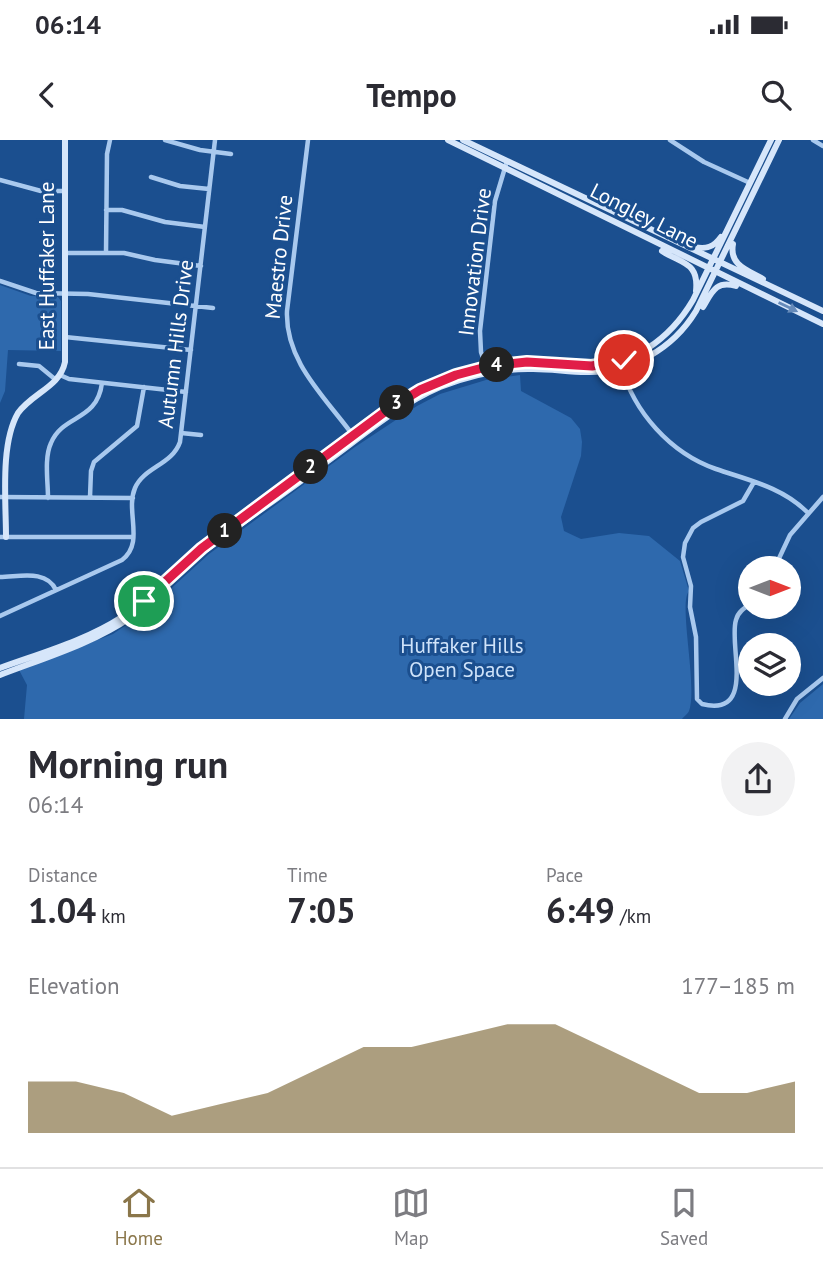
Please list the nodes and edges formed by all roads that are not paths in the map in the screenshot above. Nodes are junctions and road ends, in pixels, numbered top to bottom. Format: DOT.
graph roads {
  1 [pos="65,140"];
  2 [pos="110,140"];
  3 [pos="165,140"];
  4 [pos="215,140"];
  5 [pos="308,140"];
  6 [pos="448,140"];
  7 [pos="463,140"];
  8 [pos="670,140"];
  9 [pos="771,140"];
  10 [pos="779,140"];
  11 [pos="813,140"];
  12 [pos="823,146"];
  13 [pos="214,152"];
  14 [pos="231,154"];
  15 [pos="506,164"];
  16 [pos="151,177"];
  17 [pos="0,180"];
  18 [pos="754,185"];
  19 [pos="209,189"];
  20 [pos="65,191"];
  21 [pos="742,200"];
  22 [pos="106,210"];
  23 [pos="738,226"];
  24 [pos="205,227"];
  25 [pos="650,240"];
  26 [pos="674,241"];
  27 [pos="65,253"];
  28 [pos="106,253"];
  29 [pos="201,266"];
  30 [pos="715,266"];
  31 [pos="0,281"];
  32 [pos="752,290"];
  33 [pos="65,293"];
  34 [pos="785,293"];
  35 [pos="693,300"];
  36 [pos="196,306"];
  37 [pos="213,308"];
  38 [pos="823,311"];
  39 [pos="690,321"];
  40 [pos="823,324"];
  41 [pos="65,337"];
  42 [pos="191,350"];
  43 [pos="19,364"];
  44 [pos="621,364"];
  45 [pos="486,367"];
  46 [pos="59,378"];
  47 [pos="102,383"];
  48 [pos="144,387"];
  49 [pos="186,392"];
  50 [pos="181,433"];
  51 [pos="201,435"];
  52 [pos="355,438"];
  53 [pos="3,455"];
  54 [pos="754,482"];
  55 [pos="823,497"];
  56 [pos="3,498"];
  57 [pos="48,498"];
  58 [pos="90,498"];
  59 [pos="133,498"];
  60 [pos="807,512"];
  61 [pos="3,537"];
  62 [pos="133,537"];
  63 [pos="780,556"];
  64 [pos="0,577"];
  65 [pos="56,591"];
  66 [pos="0,616"];
  67 [pos="738,617"];
  68 [pos="0,668"];
  69 [pos="0,675"];
  70 [pos="823,678"];
  71 [pos="785,719"];
  1 -- 20 [label="main road, East Huffaker Lane"];
  2 -- 22 [label="street"];
  3 -- 13 [label="street"];
  4 -- 13 [label="street, Autumn Hills Drive"];
  5 -- 52 [label="street, Maestro Drive"];
  6 -- 15 [label="main road, Longley Lane"];
  7 -- 15 [label="main road, Longley Lane"];
  8 -- 18 [label="street"];
  9 -- 18 [label="main road"];
  10 -- 18 [label="main road"];
  11 -- 12 [label="street"];
  13 -- 14 [label="street"];
  13 -- 19 [label="street, Autumn Hills Drive"];
  15 -- 25 [label="main road, Longley Lane"];
  15 -- 26 [label="main road, Longley Lane"];
  15 -- 45 [label="street, Innovation Drive"];
  16 -- 19 [label="street"];
  17 -- 20 [label="street"];
  18 -- 21 [label="main road"];
  18 -- 23 [label="main road"];
  19 -- 24 [label="street, Autumn Hills Drive"];
  20 -- 27 [label="main road, East Huffaker Lane"];
  21 -- 26 [label="main road"];
  21 -- 30 [label="main road"];
  22 -- 24 [label="street"];
  22 -- 28 [label="street"];
  23 -- 30 [label="main road"];
  23 -- 34 [label="main road"];
  24 -- 29 [label="street, Autumn Hills Drive"];
  25 -- 30 [label="main road, Longley Lane"];
  25 -- 35 [label="main road"];
  26 -- 30 [label="main road, Longley Lane"];
  27 -- 28 [label="street"];
  27 -- 33 [label="main road, East Huffaker Lane"];
  28 -- 29 [label="street"];
  29 -- 36 [label="street, Autumn Hills Drive"];
  30 -- 32 [label="main road, Longley Lane"];
  30 -- 34 [label="main road, Longley Lane"];
  30 -- 35 [label="main road"];
  30 -- 39 [label="main road"];
  31 -- 33 [label="street"];
  32 -- 39 [label="main road"];
  32 -- 40 [label="main road, Longley Lane, one-way"];
  33 -- 36 [label="street"];
  33 -- 41 [label="main road, East Huffaker Lane"];
  34 -- 38 [label="main road, Longley Lane"];
  35 -- 44 [label="main road"];
  36 -- 37 [label="street"];
  36 -- 42 [label="street, Autumn Hills Drive"];
  39 -- 44 [label="main road"];
  41 -- 42 [label="street"];
  41 -- 46 [label="main road, East Huffaker Lane"];
  42 -- 49 [label="street, Autumn Hills Drive"];
  43 -- 46 [label="street"];
  44 -- 45 [label="main road"];
  44 -- 52 [label="main road"];
  44 -- 54 [label="street"];
  45 -- 52 [label="main road"];
  46 -- 47 [label="street"];
  46 -- 53 [label="main road, East Huffaker Lane"];
  47 -- 48 [label="street"];
  47 -- 57 [label="street"];
  48 -- 49 [label="street"];
  48 -- 58 [label="street"];
  49 -- 50 [label="street, Autumn Hills Drive"];
  50 -- 51 [label="street"];
  50 -- 59 [label="street, Autumn Hills Drive"];
  52 -- 68 [label="main road"];
  52 -- 69 [label="main road"];
  53 -- 56 [label="main road, East Huffaker Lane"];
  54 -- 60 [label="street"];
  54 -- 67 [label="street"];
  55 -- 60 [label="street"];
  56 -- 57 [label="street"];
  56 -- 61 [label="main road, East Huffaker Lane"];
  57 -- 58 [label="street"];
  58 -- 59 [label="street"];
  59 -- 62 [label="street"];
  60 -- 63 [label="street"];
  61 -- 62 [label="street"];
  62 -- 65 [label="street"];
  64 -- 65 [label="street"];
  65 -- 66 [label="street"];
  70 -- 71 [label="street"];
}
